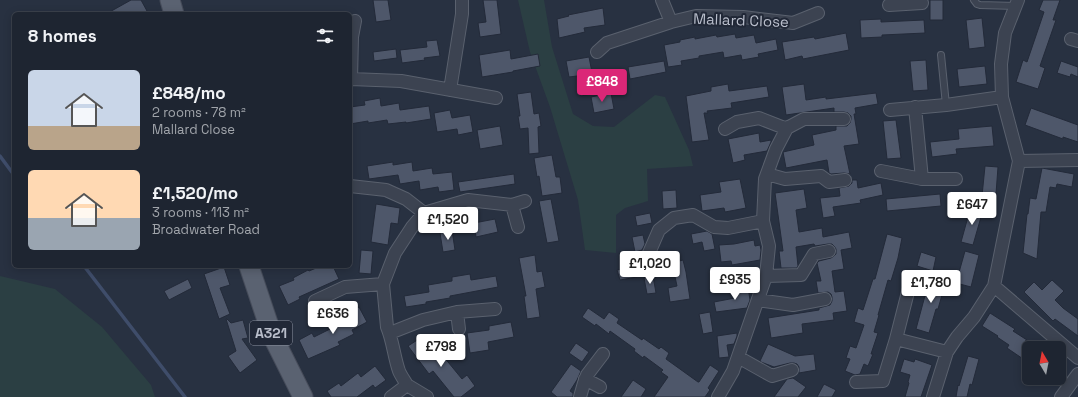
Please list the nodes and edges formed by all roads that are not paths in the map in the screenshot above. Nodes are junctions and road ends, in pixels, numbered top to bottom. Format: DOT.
graph roads {
  1 [pos="170,0"];
  2 [pos="462,0"];
  3 [pos="662,0"];
  4 [pos="974,0"];
  5 [pos="909,2"];
  6 [pos="922,3"];
  7 [pos="1017,3"];
  8 [pos="889,5"];
  9 [pos="173,12"];
  10 [pos="818,12"];
  11 [pos="355,21"];
  12 [pos="671,22"];
  13 [pos="352,33"];
  14 [pos="597,52"];
  15 [pos="941,55"];
  16 [pos="352,80"];
  17 [pos="450,90"];
  18 [pos="1002,97"];
  19 [pos="496,98"];
  20 [pos="946,105"];
  21 [pos="915,107"];
  22 [pos="890,110"];
  23 [pos="844,119"];
  24 [pos="787,128"];
  25 [pos="725,129"];
  26 [pos="1078,160"];
  27 [pos="1019,161"];
  28 [pos="881,171"];
  29 [pos="767,174"];
  30 [pos="922,179"];
  31 [pos="956,179"];
  32 [pos="845,180"];
  33 [pos="352,186"];
  34 [pos="525,201"];
  35 [pos="512,205"];
  36 [pos="424,213"];
  37 [pos="762,221"];
  38 [pos="518,227"];
  39 [pos="829,251"];
  40 [pos="649,253"];
  41 [pos="250,268"];
  42 [pos="766,276"];
  43 [pos="383,284"];
  44 [pos="910,284"];
  45 [pos="994,286"];
  46 [pos="826,298"];
  47 [pos="758,300"];
  48 [pos="315,301"];
  49 [pos="495,309"];
  50 [pos="457,312"];
  51 [pos="459,328"];
  52 [pos="390,333"];
  53 [pos="896,339"];
  54 [pos="947,352"];
  55 [pos="603,354"];
  56 [pos="738,357"];
  57 [pos="1078,358"];
  58 [pos="792,370"];
  59 [pos="1078,374"];
  60 [pos="585,379"];
  61 [pos="856,382"];
  62 [pos="407,385"];
  63 [pos="600,387"];
  64 [pos="303,397"];
  65 [pos="391,397"];
  66 [pos="427,397"];
  67 [pos="580,397"];
  68 [pos="718,397"];
  69 [pos="933,397"];
  70 [pos="1061,397"];
  1 -- 9 [label="main road"];
  2 -- 17 [label="street"];
  3 -- 12 [label="street"];
  4 -- 7 [label="lane"];
  5 -- 6 [label="street"];
  5 -- 8 [label="street"];
  7 -- 18 [label="street"];
  10 -- 12 [label="street, Mallard Close"];
  11 -- 13 [label="street"];
  12 -- 14 [label="street, Mallard Close"];
  15 -- 20 [label="lane"];
  16 -- 17 [label="street"];
  17 -- 19 [label="street"];
  18 -- 20 [label="street"];
  18 -- 27 [label="street"];
  20 -- 21 [label="street"];
  21 -- 22 [label="street"];
  21 -- 30 [label="street"];
  23 -- 24 [label="street"];
  24 -- 25 [label="street"];
  24 -- 29 [label="street"];
  26 -- 27 [label="street"];
  27 -- 45 [label="street"];
  28 -- 30 [label="street"];
  29 -- 32 [label="street"];
  29 -- 37 [label="street"];
  30 -- 31 [label="street"];
  33 -- 36 [label="street"];
  34 -- 35 [label="street"];
  35 -- 36 [label="street"];
  35 -- 38 [label="street"];
  36 -- 43 [label="street"];
  37 -- 40 [label="street"];
  37 -- 42 [label="street"];
  39 -- 42 [label="street"];
  41 -- 64 [label="main road, A321"];
  42 -- 47 [label="street"];
  43 -- 48 [label="street"];
  43 -- 52 [label="street"];
  44 -- 53 [label="street"];
  45 -- 54 [label="street"];
  45 -- 57 [label="street"];
  46 -- 47 [label="street"];
  47 -- 56 [label="street"];
  49 -- 50 [label="street"];
  50 -- 51 [label="street"];
  50 -- 52 [label="street"];
  52 -- 62 [label="street"];
  53 -- 54 [label="street"];
  53 -- 61 [label="street"];
  54 -- 69 [label="street"];
  55 -- 60 [label="street"];
  56 -- 58 [label="street"];
  56 -- 68 [label="street"];
  59 -- 70 [label="street"];
  60 -- 63 [label="street"];
  60 -- 67 [label="street"];
  62 -- 65 [label="street"];
  62 -- 66 [label="street"];
}
